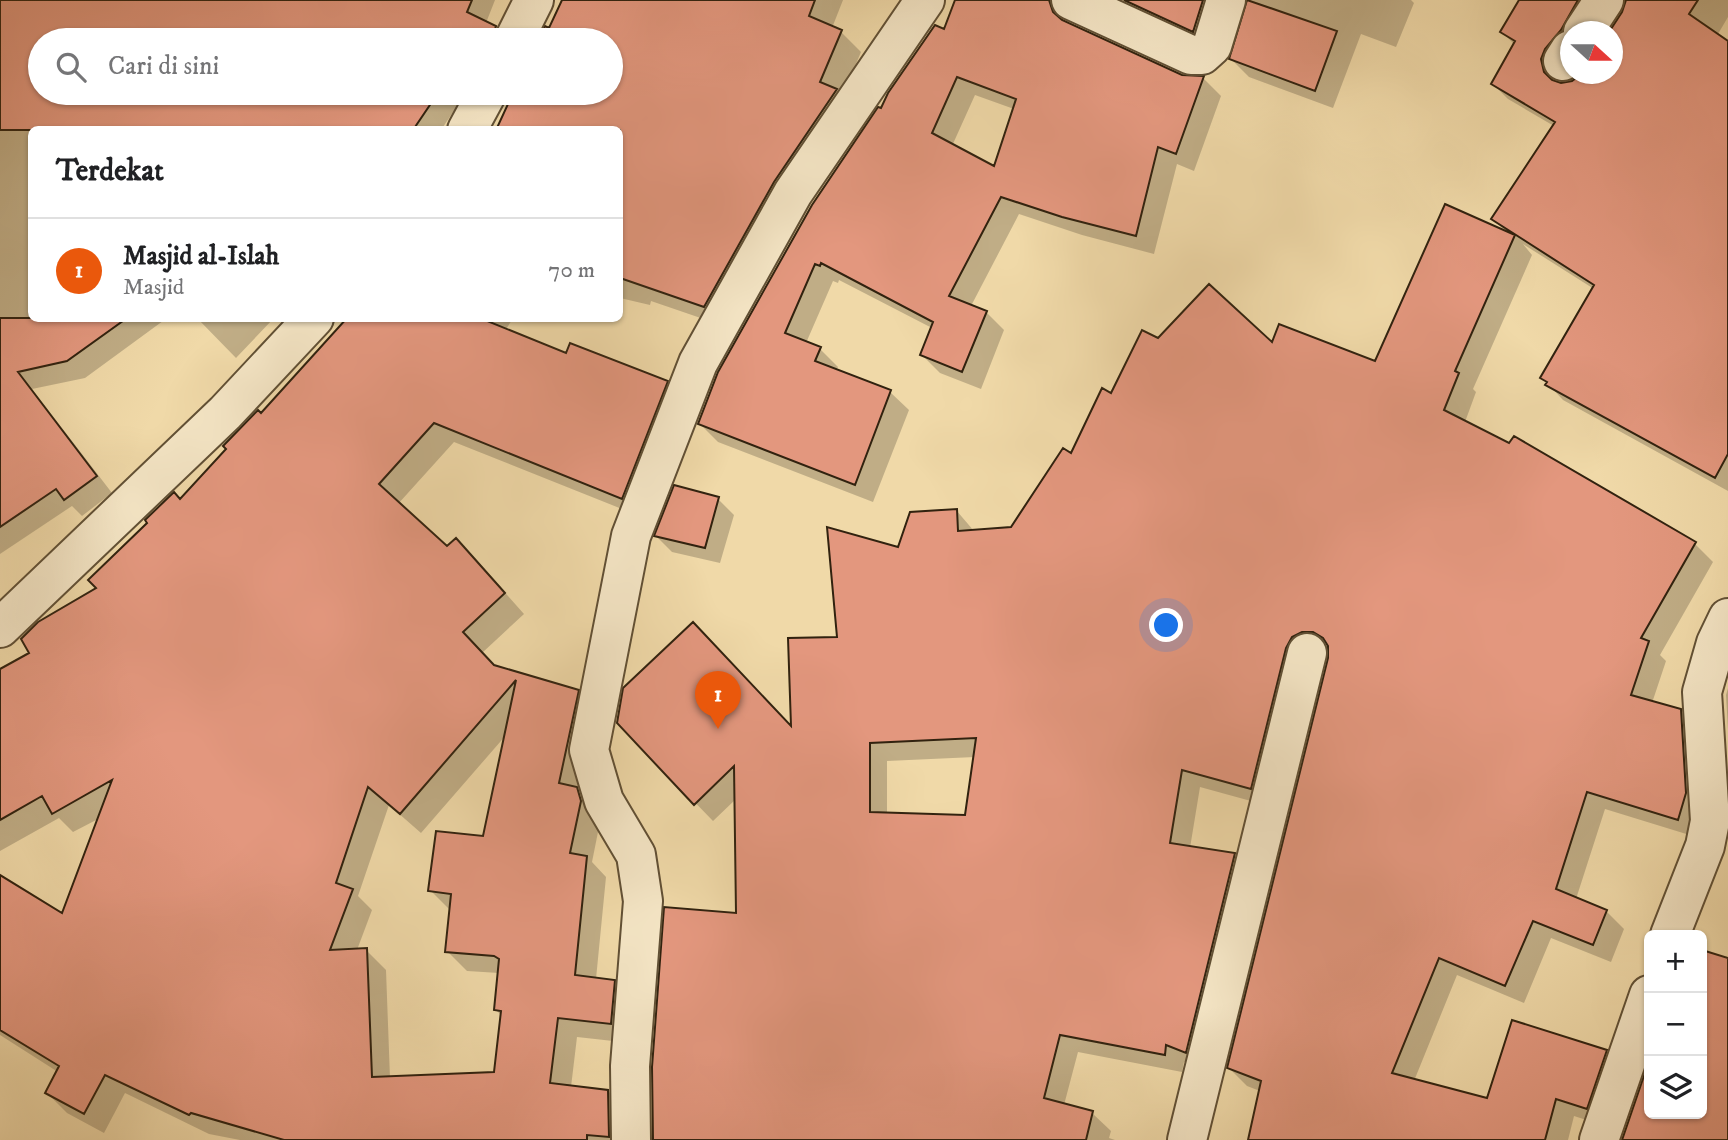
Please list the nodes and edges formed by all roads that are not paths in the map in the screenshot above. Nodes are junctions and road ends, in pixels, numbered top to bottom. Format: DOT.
graph roads {
  1 [pos="534,0"];
  2 [pos="925,0"];
  3 [pos="1071,0"];
  4 [pos="1226,0"];
  5 [pos="1604,0"];
  6 [pos="1590,21"];
  7 [pos="520,28"];
  8 [pos="481,105"];
  9 [pos="469,126"];
  10 [pos="310,322"];
  11 [pos="1728,618"];
  12 [pos="0,628"];
  13 [pos="1307,653"];
  14 [pos="1672,930"];
  15 [pos="1644,1010"];
  16 [pos="631,1140"];
  17 [pos="1187,1140"];
  18 [pos="1599,1140"];
  1 -- 7 [label="street"];
  2 -- 16 [label="street"];
  3 -- 4 [label="street"];
  5 -- 6 [label="street"];
  8 -- 9 [label="street"];
  10 -- 12 [label="street"];
  11 -- 14 [label="street"];
  13 -- 17 [label="street"];
  15 -- 18 [label="street"];
}
